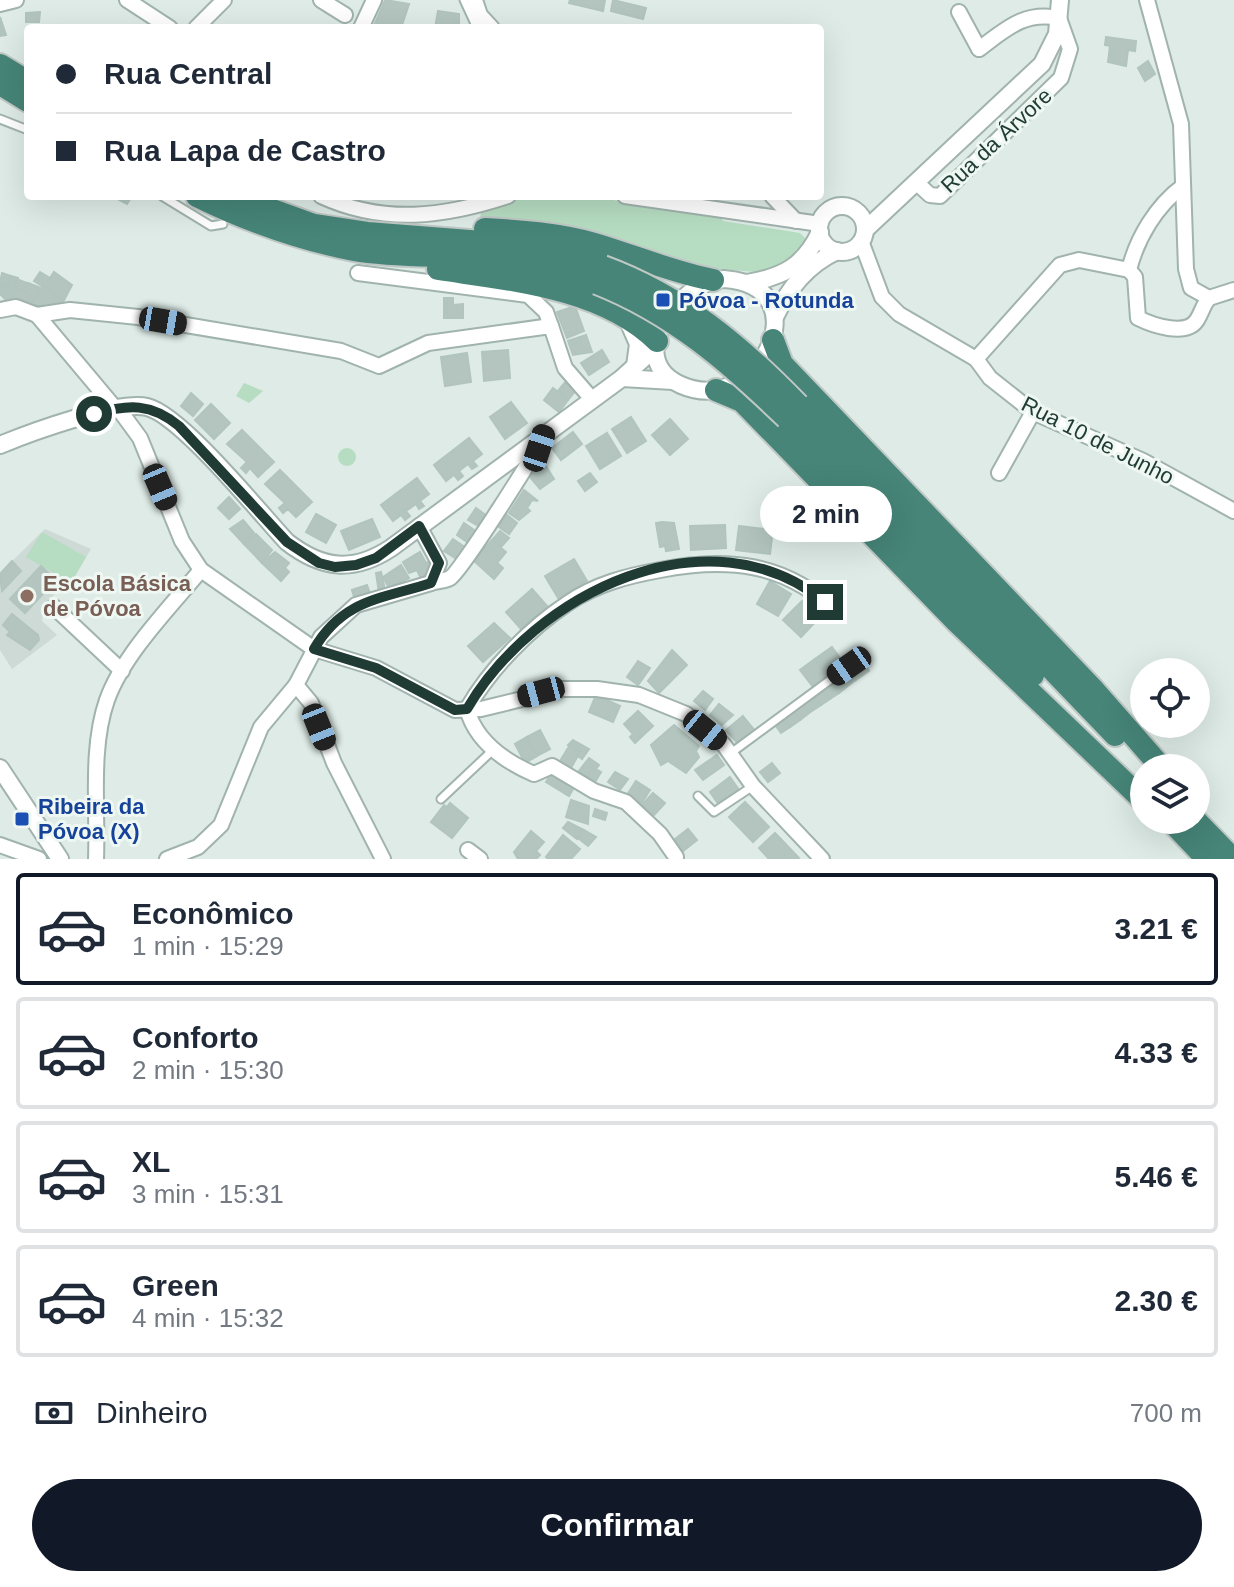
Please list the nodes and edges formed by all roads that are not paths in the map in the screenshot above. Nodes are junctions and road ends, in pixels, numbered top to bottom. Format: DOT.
graph roads {
  1 [pos="16,0"];
  2 [pos="127,0"];
  3 [pos="224,0"];
  4 [pos="321,0"];
  5 [pos="374,0"];
  6 [pos="464,0"];
  7 [pos="475,0"];
  8 [pos="1060,0"];
  9 [pos="1147,0"];
  10 [pos="0,4"];
  11 [pos="959,12"];
  12 [pos="345,15"];
  13 [pos="1059,18"];
  14 [pos="164,24"];
  15 [pos="200,24"];
  16 [pos="363,24"];
  17 [pos="475,24"];
  18 [pos="488,24"];
  19 [pos="0,65"];
  20 [pos="24,80"];
  21 [pos="0,84"];
  22 [pos="24,99"];
  23 [pos="0,119"];
  24 [pos="24,128"];
  25 [pos="917,183"];
  26 [pos="1183,186"];
  27 [pos="169,200"];
  28 [pos="205,200"];
  29 [pos="244,200"];
  30 [pos="332,200"];
  31 [pos="495,200"];
  32 [pos="652,200"];
  33 [pos="776,200"];
  34 [pos="796,221"];
  35 [pos="223,224"];
  36 [pos="820,228"];
  37 [pos="418,237"];
  38 [pos="855,238"];
  39 [pos="388,252"];
  40 [pos="1129,270"];
  41 [pos="358,273"];
  42 [pos="600,275"];
  43 [pos="713,280"];
  44 [pos="747,283"];
  45 [pos="1234,290"];
  46 [pos="0,299"];
  47 [pos="1204,300"];
  48 [pos="16,307"];
  49 [pos="0,310"];
  50 [pos="37,315"];
  51 [pos="775,317"];
  52 [pos="628,320"];
  53 [pos="551,326"];
  54 [pos="773,340"];
  55 [pos="656,344"];
  56 [pos="976,359"];
  57 [pos="635,366"];
  58 [pos="622,378"];
  59 [pos="673,381"];
  60 [pos="716,390"];
  61 [pos="591,398"];
  62 [pos="116,408"];
  63 [pos="793,412"];
  64 [pos="1033,412"];
  65 [pos="545,432"];
  66 [pos="0,445"];
  67 [pos="999,473"];
  68 [pos="1234,511"];
  69 [pos="419,526"];
  70 [pos="201,570"];
  71 [pos="431,583"];
  72 [pos="54,607"];
  73 [pos="836,612"];
  74 [pos="314,649"];
  75 [pos="849,666"];
  76 [pos="122,671"];
  77 [pos="296,685"];
  78 [pos="467,709"];
  79 [pos="493,750"];
  80 [pos="731,753"];
  81 [pos="1132,754"];
  82 [pos="1150,754"];
  83 [pos="0,768"];
  84 [pos="1130,777"];
  85 [pos="753,786"];
  86 [pos="1130,788"];
  87 [pos="698,796"];
  88 [pos="441,799"];
  89 [pos="1197,834"];
  90 [pos="1210,834"];
  91 [pos="46,838"];
  92 [pos="0,845"];
  93 [pos="22,854"];
  94 [pos="1221,856"];
  95 [pos="676,857"];
  96 [pos="39,859"];
  97 [pos="60,859"];
  98 [pos="96,859"];
  99 [pos="167,859"];
  100 [pos="383,859"];
  101 [pos="822,859"];
  1 -- 10 [label="street"];
  2 -- 14 [label="street"];
  3 -- 15 [label="street"];
  4 -- 12 [label="street"];
  5 -- 16 [label="street"];
  6 -- 17 [label="lane"];
  7 -- 18 [label="street"];
  8 -- 13 [label="street"];
  9 -- 26 [label="street"];
  11 -- 13 [label="street"];
  13 -- 25 [label="street"];
  13 -- 25 [label="street, Rua da Árvore"];
  19 -- 20 [label="highway"];
  21 -- 22 [label="highway"];
  23 -- 24 [label="lane"];
  25 -- 38 [label="street"];
  26 -- 40 [label="street"];
  26 -- 47 [label="street"];
  27 -- 35 [label="lane"];
  28 -- 39 [label="highway"];
  29 -- 37 [label="highway"];
  30 -- 31 [label="street"];
  32 -- 34 [label="street"];
  33 -- 34 [label="street"];
  34 -- 36 [label="street"];
  36 -- 38 [label="street"];
  36 -- 38 [label="street"];
  36 -- 44 [label="street"];
  37 -- 42 [label="highway"];
  37 -- 43 [label="highway"];
  38 -- 51 [label="street"];
  38 -- 56 [label="street, Rua 10 de Junho"];
  39 -- 42 [label="highway"];
  39 -- 52 [label="highway"];
  40 -- 47 [label="street"];
  40 -- 56 [label="street"];
  41 -- 53 [label="street"];
  42 -- 63 [label="highway, bridge"];
  43 -- 44 [label="street"];
  43 -- 55 [label="street"];
  44 -- 51 [label="street"];
  45 -- 47 [label="street"];
  46 -- 48 [label="street"];
  48 -- 49 [label="street"];
  48 -- 50 [label="street"];
  50 -- 53 [label="street"];
  50 -- 62 [label="street"];
  51 -- 54 [label="street"];
  52 -- 55 [label="highway"];
  52 -- 57 [label="street"];
  53 -- 61 [label="street"];
  54 -- 60 [label="street"];
  54 -- 82 [label="highway"];
  55 -- 57 [label="street"];
  55 -- 59 [label="street"];
  56 -- 64 [label="street, Rua 10 de Junho"];
  57 -- 58 [label="street"];
  58 -- 59 [label="street"];
  58 -- 61 [label="street"];
  59 -- 60 [label="street"];
  60 -- 86 [label="highway"];
  61 -- 65 [label="street"];
  62 -- 66 [label="street"];
  62 -- 69 [label="street"];
  62 -- 70 [label="street"];
  63 -- 81 [label="highway"];
  63 -- 84 [label="highway"];
  64 -- 67 [label="street"];
  64 -- 68 [label="street, Rua 10 de Junho"];
  65 -- 69 [label="street"];
  65 -- 71 [label="street"];
  69 -- 71 [label="street"];
  70 -- 74 [label="street"];
  70 -- 76 [label="street"];
  71 -- 74 [label="street"];
  72 -- 76 [label="street"];
  73 -- 78 [label="street"];
  74 -- 77 [label="street"];
  74 -- 78 [label="street"];
  75 -- 80 [label="lane"];
  76 -- 98 [label="street"];
  77 -- 99 [label="street"];
  77 -- 100 [label="street"];
  78 -- 79 [label="street"];
  78 -- 80 [label="street"];
  79 -- 88 [label="lane"];
  79 -- 95 [label="street"];
  80 -- 85 [label="street"];
  83 -- 91 [label="street"];
  85 -- 87 [label="lane"];
  85 -- 101 [label="street"];
  89 -- 94 [label="highway"];
  90 -- 94 [label="highway"];
  91 -- 93 [label="street"];
  91 -- 97 [label="street"];
  92 -- 93 [label="street"];
  93 -- 96 [label="street"];
}
